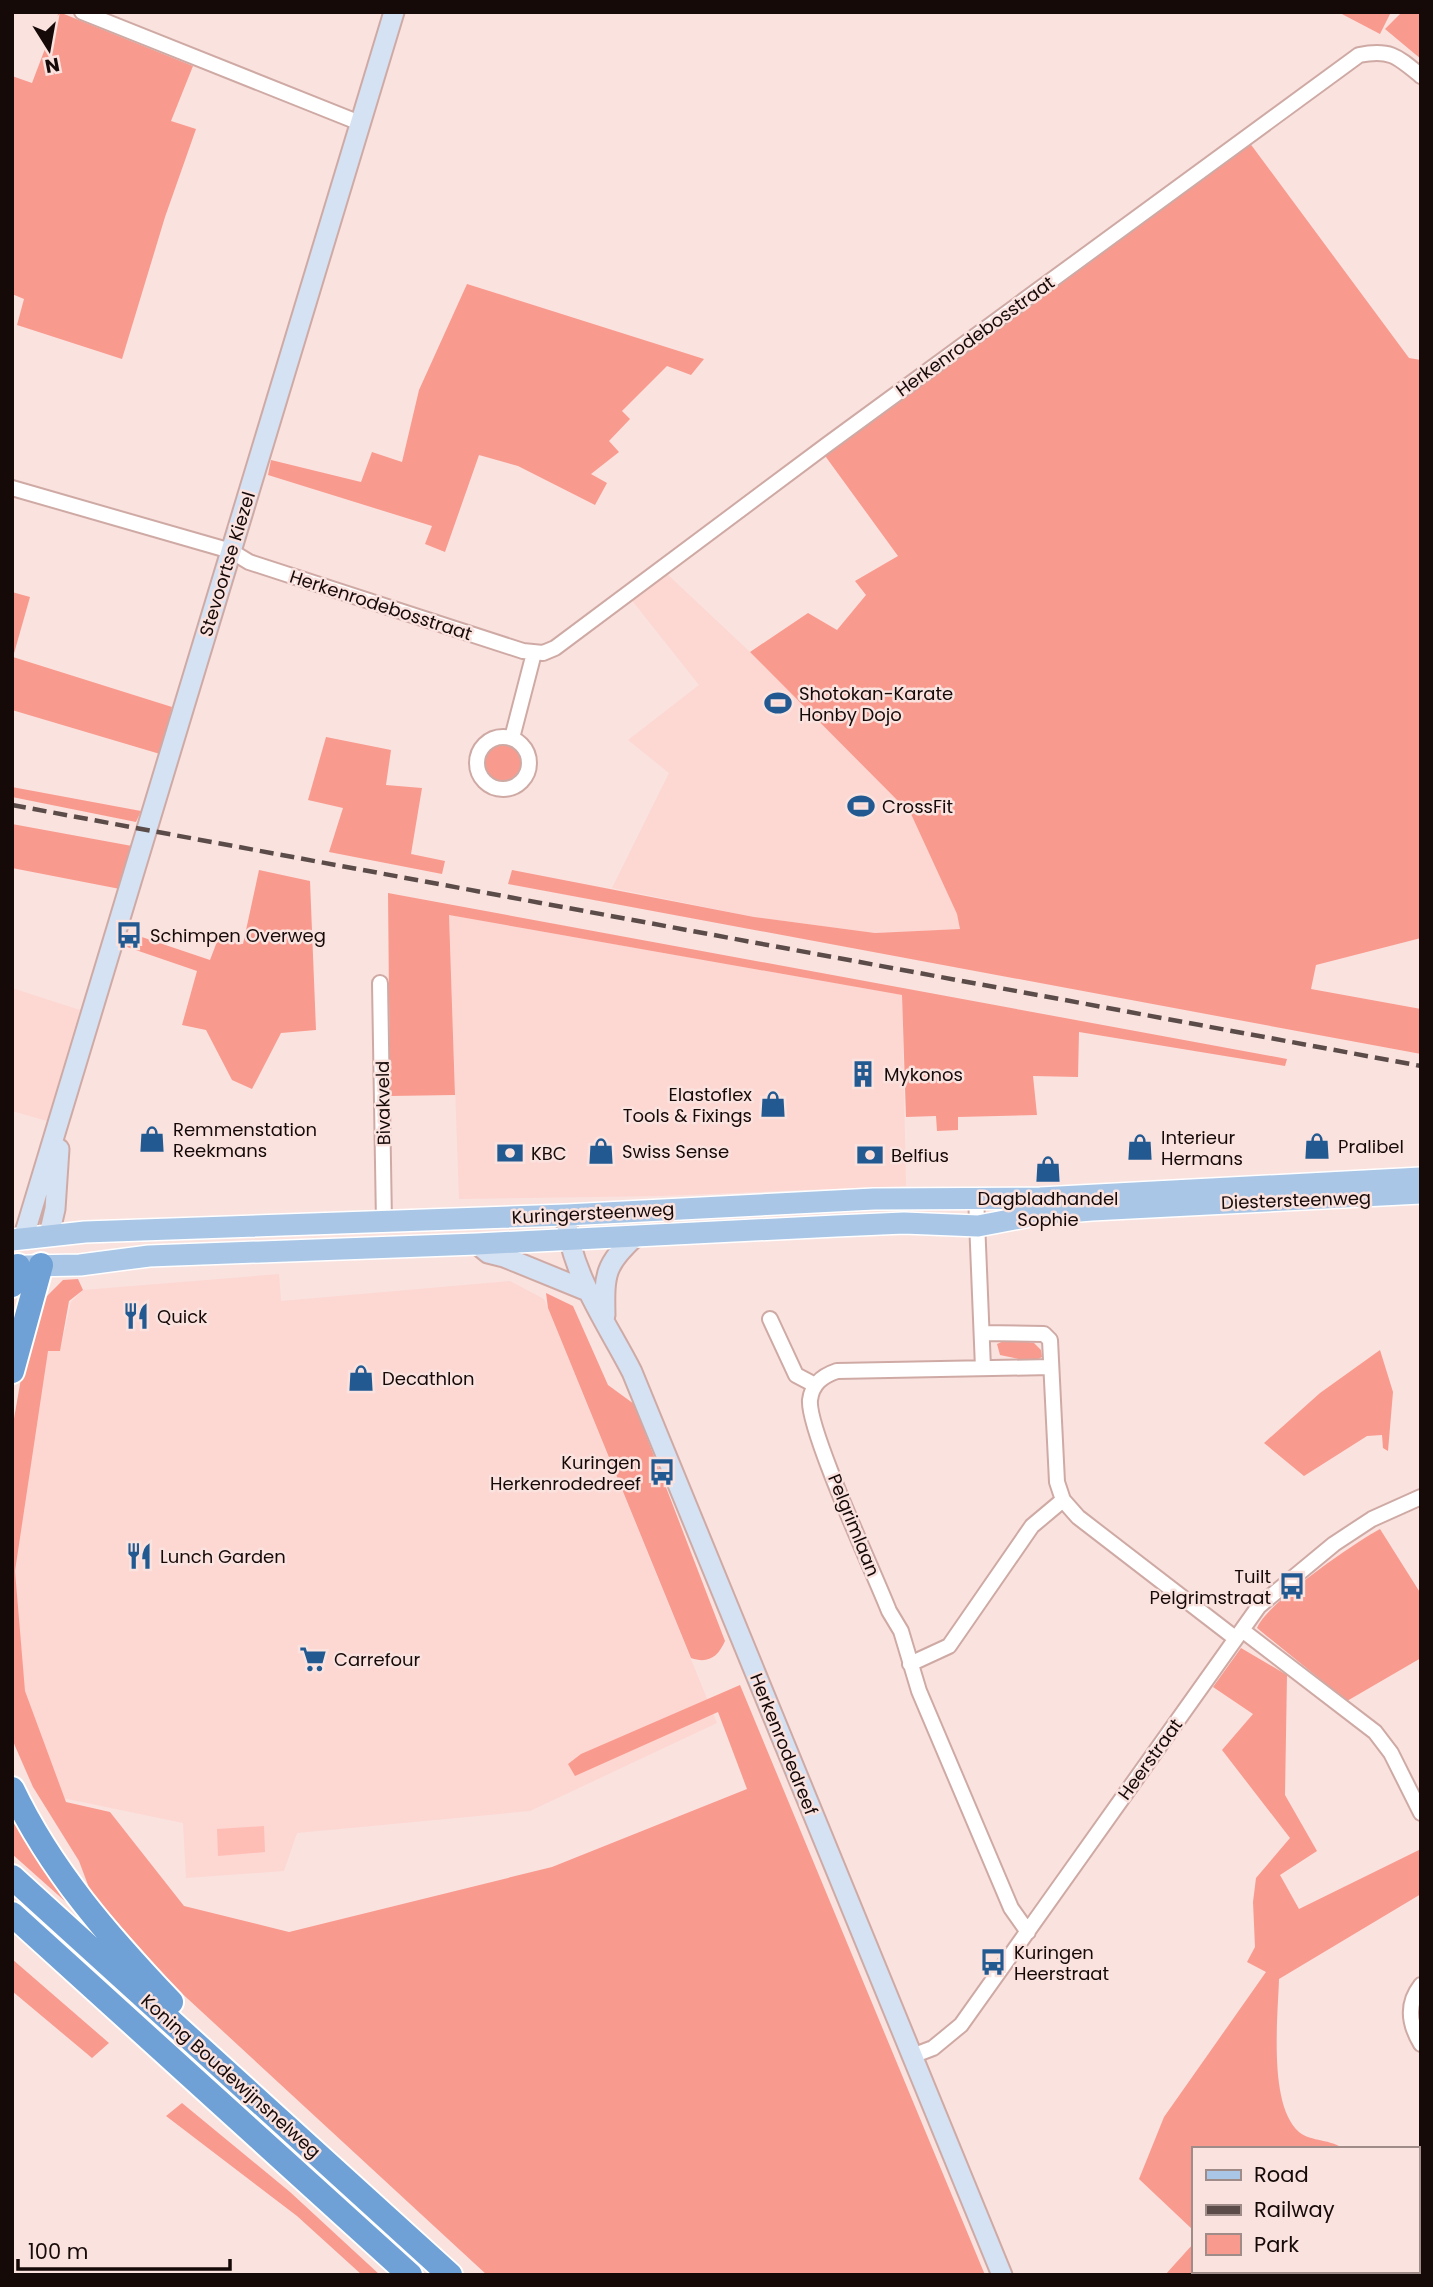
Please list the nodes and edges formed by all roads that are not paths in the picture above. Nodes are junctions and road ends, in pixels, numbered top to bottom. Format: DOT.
graph roads {
  1 [pos="82,12"];
  2 [pos="394,12"];
  3 [pos="1421,76"];
  4 [pos="360,123"];
  5 [pos="12,488"];
  6 [pos="231,551"];
  7 [pos="534,653"];
  8 [pos="512,738"];
  9 [pos="380,984"];
  10 [pos="61,1116"];
  11 [pos="1421,1178"];
  12 [pos="1421,1193"];
  13 [pos="976,1196"];
  14 [pos="1173,1198"];
  15 [pos="566,1215"];
  16 [pos="384,1222"];
  17 [pos="978,1226"];
  18 [pos="49,1236"];
  19 [pos="636,1236"];
  20 [pos="18,1239"];
  21 [pos="567,1240"];
  22 [pos="477,1244"];
  23 [pos="21,1271"];
  24 [pos="590,1292"];
  25 [pos="605,1320"];
  26 [pos="770,1320"];
  27 [pos="982,1332"];
  28 [pos="1051,1367"];
  29 [pos="983,1368"];
  30 [pos="12,1371"];
  31 [pos="815,1385"];
  32 [pos="1421,1497"];
  33 [pos="1063,1500"];
  34 [pos="1239,1634"];
  35 [pos="910,1664"];
  36 [pos="12,1789"];
  37 [pos="1421,1813"];
  38 [pos="12,1877"];
  39 [pos="12,1914"];
  40 [pos="1028,1932"];
  41 [pos="1421,1985"];
  42 [pos="1421,2044"];
  43 [pos="912,2056"];
  44 [pos="212,2060"];
  45 [pos="411,2275"];
  46 [pos="450,2275"];
  47 [pos="1002,2275"];
  1 -- 4 [label="street"];
  2 -- 4 [label="main road, Stevoortse Kiezel"];
  3 -- 7 [label="street, Herkenrodebosstraat"];
  4 -- 6 [label="main road, Stevoortse Kiezel"];
  5 -- 6 [label="street, Herkenrodebosstraat"];
  6 -- 7 [label="street, Herkenrodebosstraat"];
  6 -- 10 [label="main road, Stevoortse Kiezel"];
  7 -- 8 [label="street"];
  9 -- 16 [label="street, Bivakveld"];
  10 -- 18 [label="main road, Stevoortse Kiezel"];
  10 -- 20 [label="main road, Stevoortse Kiezel"];
  11 -- 14 [label="main road, Diestersteenweg"];
  12 -- 14 [label="main road, Diestersteenweg"];
  13 -- 14 [label="main road, Kuringersteenweg"];
  13 -- 15 [label="main road, Kuringersteenweg"];
  13 -- 17 [label="street"];
  14 -- 17 [label="main road, Kuringersteenweg"];
  15 -- 16 [label="main road, Kuringersteenweg"];
  15 -- 21 [label="main road, Herkenrodedreef"];
  16 -- 18 [label="main road, Kuringersteenweg"];
  17 -- 19 [label="main road, Kuringersteenweg"];
  17 -- 27 [label="street"];
  18 -- 20 [label="main road, Kuringersteenweg"];
  18 -- 23 [label="main road, Stevoortse Kiezel"];
  19 -- 21 [label="main road, Kuringersteenweg"];
  19 -- 25 [label="main road"];
  20 -- 23 [label="main road, Stevoortse Kiezel"];
  21 -- 22 [label="main road, Kuringersteenweg"];
  21 -- 24 [label="main road, Herkenrodedreef"];
  22 -- 23 [label="main road, Kuringersteenweg"];
  22 -- 24 [label="main road"];
  23 -- 30 [label="highway"];
  24 -- 25 [label="main road, Herkenrodedreef"];
  25 -- 43 [label="main road, Herkenrodedreef"];
  26 -- 31 [label="street"];
  27 -- 28 [label="street"];
  27 -- 29 [label="street"];
  28 -- 29 [label="street"];
  28 -- 33 [label="street"];
  29 -- 31 [label="street"];
  31 -- 35 [label="street, Pelgrimlaan"];
  32 -- 34 [label="street, Heerstraat"];
  33 -- 34 [label="street"];
  33 -- 35 [label="street"];
  34 -- 37 [label="street"];
  34 -- 40 [label="street, Heerstraat"];
  35 -- 40 [label="street, Pelgrimlaan"];
  36 -- 44 [label="highway"];
  38 -- 44 [label="highway, Koning Boudewijnsnelweg"];
  39 -- 45 [label="highway, Koning Boudewijnsnelweg"];
  40 -- 43 [label="street, Heerstraat"];
  41 -- 42 [label="street"];
  43 -- 47 [label="main road, Herkenrodedreef"];
  44 -- 46 [label="highway, Koning Boudewijnsnelweg"];
}
